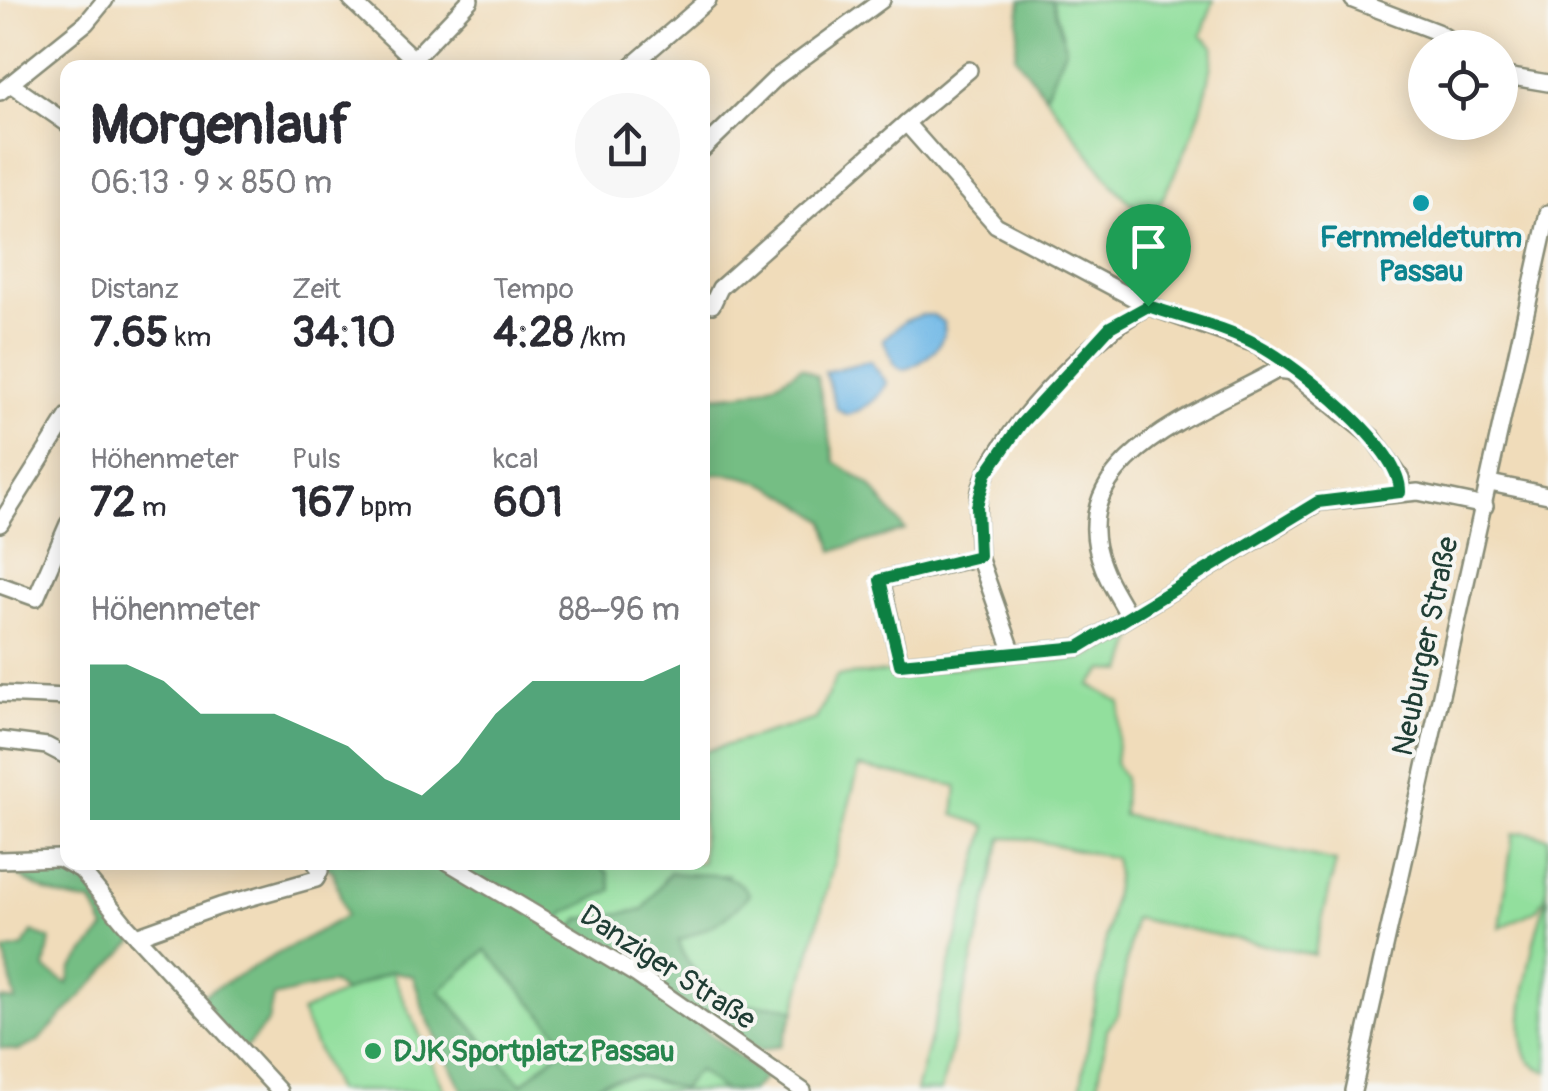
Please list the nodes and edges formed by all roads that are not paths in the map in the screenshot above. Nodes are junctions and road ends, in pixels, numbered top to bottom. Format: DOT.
graph roads {
  1 [pos="105,0"];
  2 [pos="351,0"];
  3 [pos="470,0"];
  4 [pos="708,0"];
  5 [pos="882,0"];
  6 [pos="1354,0"];
  7 [pos="1432,30"];
  8 [pos="409,60"];
  9 [pos="418,60"];
  10 [pos="638,60"];
  11 [pos="970,70"];
  12 [pos="1518,78"];
  13 [pos="1548,84"];
  14 [pos="6,89"];
  15 [pos="60,119"];
  16 [pos="906,123"];
  17 [pos="710,142"];
  18 [pos="1548,212"];
  19 [pos="712,305"];
  20 [pos="1148,306"];
  21 [pos="1294,372"];
  22 [pos="60,429"];
  23 [pos="1490,483"];
  24 [pos="1400,492"];
  25 [pos="1548,495"];
  26 [pos="1484,506"];
  27 [pos="0,524"];
  28 [pos="60,542"];
  29 [pos="979,556"];
  30 [pos="0,585"];
  31 [pos="1128,615"];
  32 [pos="1013,653"];
  33 [pos="0,694"];
  34 [pos="60,696"];
  35 [pos="0,740"];
  36 [pos="60,753"];
  37 [pos="60,852"];
  38 [pos="0,860"];
  39 [pos="82,870"];
  40 [pos="320,870"];
  41 [pos="461,870"];
  42 [pos="136,936"];
  43 [pos="279,1091"];
  44 [pos="803,1091"];
  45 [pos="1353,1091"];
  1 -- 14 [label="street"];
  2 -- 8 [label="street"];
  3 -- 9 [label="street"];
  4 -- 10 [label="street"];
  5 -- 17 [label="street"];
  6 -- 7 [label="street"];
  11 -- 16 [label="street"];
  12 -- 13 [label="street"];
  14 -- 15 [label="street"];
  16 -- 19 [label="street"];
  16 -- 20 [label="street"];
  18 -- 23 [label="street, Neuburger Straße"];
  20 -- 21 [label="street"];
  20 -- 29 [label="street"];
  21 -- 24 [label="street"];
  21 -- 31 [label="street"];
  22 -- 27 [label="street"];
  23 -- 25 [label="street"];
  23 -- 26 [label="street, Neuburger Straße"];
  24 -- 26 [label="street"];
  24 -- 31 [label="street"];
  26 -- 45 [label="street, Neuburger Straße"];
  28 -- 30 [label="street"];
  29 -- 32 [label="street"];
  29 -- 32 [label="street"];
  31 -- 32 [label="street"];
  33 -- 34 [label="street"];
  35 -- 36 [label="street"];
  37 -- 38 [label="street"];
  39 -- 42 [label="street"];
  40 -- 42 [label="street"];
  41 -- 44 [label="street, Danziger Straße"];
  42 -- 43 [label="street"];
}
